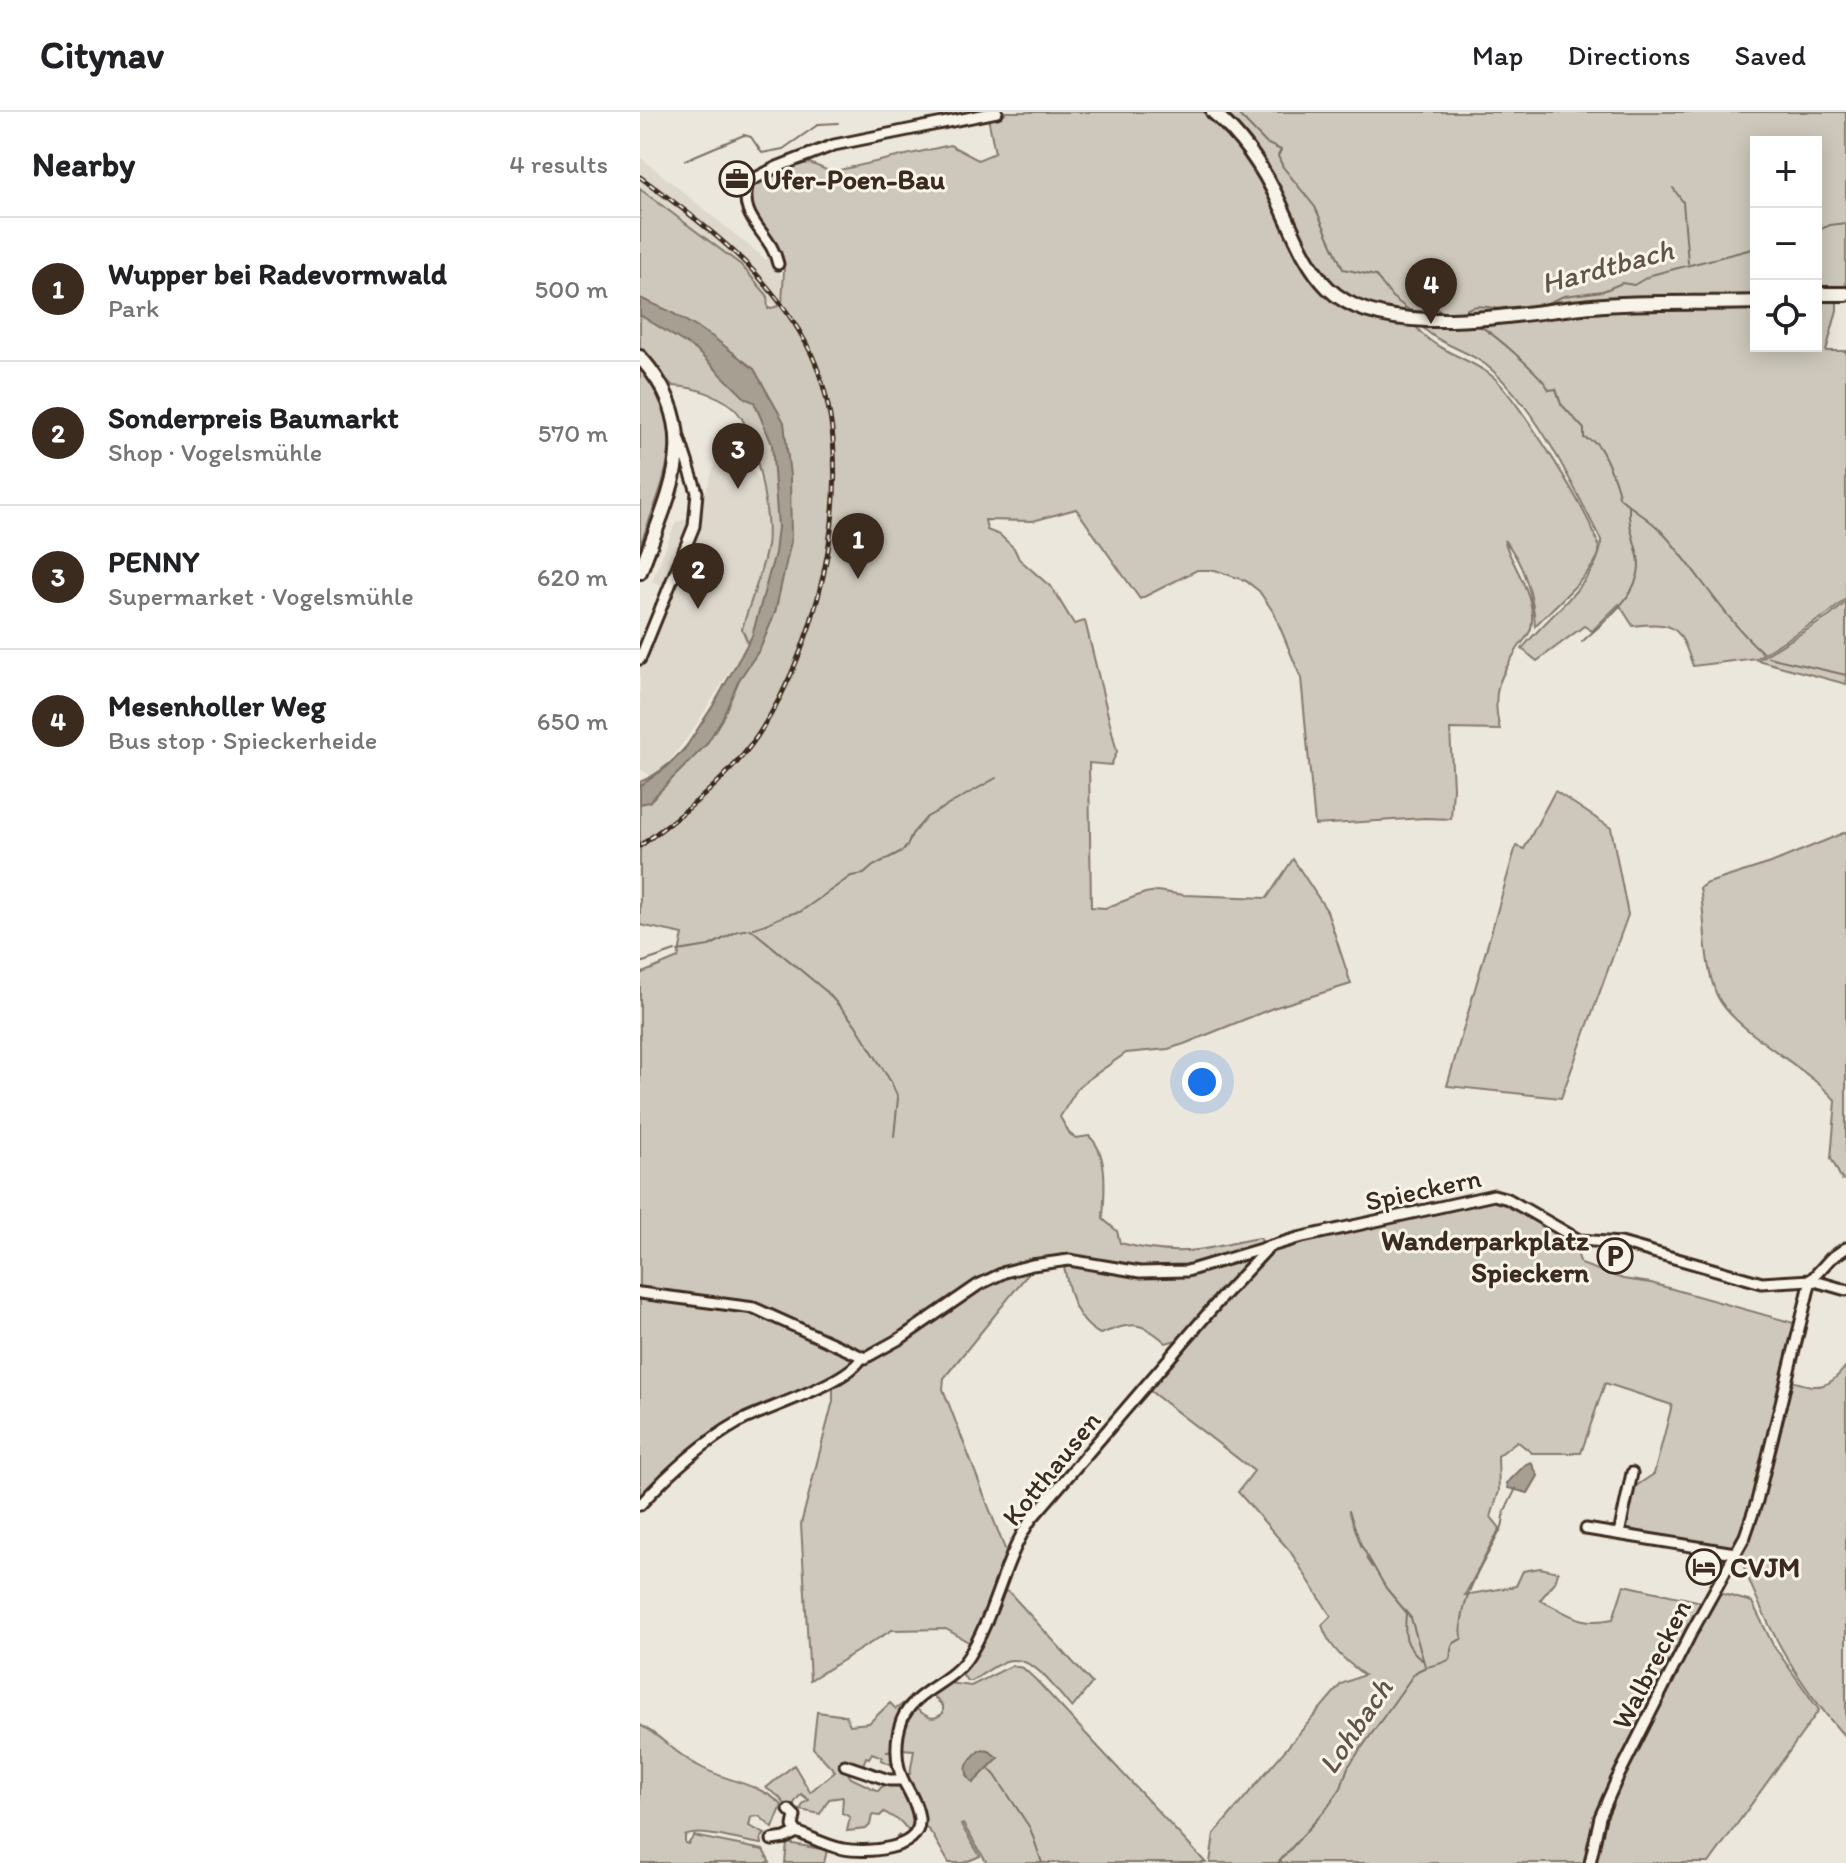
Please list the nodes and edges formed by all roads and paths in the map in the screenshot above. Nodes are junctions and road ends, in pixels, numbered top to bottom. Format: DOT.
graph roads {
  1 [pos="997,112"];
  2 [pos="1213,112"];
  3 [pos="778,264"];
  4 [pos="1822,294"];
  5 [pos="1846,294"];
  6 [pos="1750,302"];
  7 [pos="640,357"];
  8 [pos="679,437"];
  9 [pos="640,572"];
  10 [pos="640,659"];
  11 [pos="1270,1246"];
  12 [pos="1846,1248"];
  13 [pos="1811,1280"];
  14 [pos="1846,1290"];
  15 [pos="640,1293"];
  16 [pos="862,1357"];
  17 [pos="1632,1473"];
  18 [pos="640,1505"];
  19 [pos="1586,1529"];
  20 [pos="1619,1534"];
  21 [pos="1735,1553"];
  22 [pos="845,1765"];
  23 [pos="903,1780"];
  24 [pos="789,1810"];
  25 [pos="797,1832"];
  26 [pos="772,1840"];
  27 [pos="859,1850"];
  28 [pos="856,1863"];
  29 [pos="1590,1863"];
  1 -- 3 [label="street"];
  2 -- 6 [label="main road"];
  4 -- 5 [label="main road"];
  7 -- 8 [label="main road"];
  8 -- 9 [label="main road"];
  8 -- 10 [label="street"];
  11 -- 13 [label="street, Spieckern"];
  11 -- 16 [label="street, Spieckern"];
  11 -- 23 [label="street, Kotthausen"];
  12 -- 13 [label="street"];
  13 -- 14 [label="street, Spieckern"];
  13 -- 21 [label="street, Walbrecken"];
  15 -- 16 [label="street"];
  16 -- 18 [label="street, Spieckern"];
  17 -- 20 [label="street"];
  19 -- 20 [label="street"];
  20 -- 21 [label="street"];
  21 -- 29 [label="street, Walbrecken"];
  22 -- 23 [label="street"];
  23 -- 27 [label="street, Kotthausen"];
  24 -- 25 [label="street"];
  25 -- 26 [label="street"];
  25 -- 27 [label="street, Kotthausen"];
  27 -- 28 [label="street"];
}
